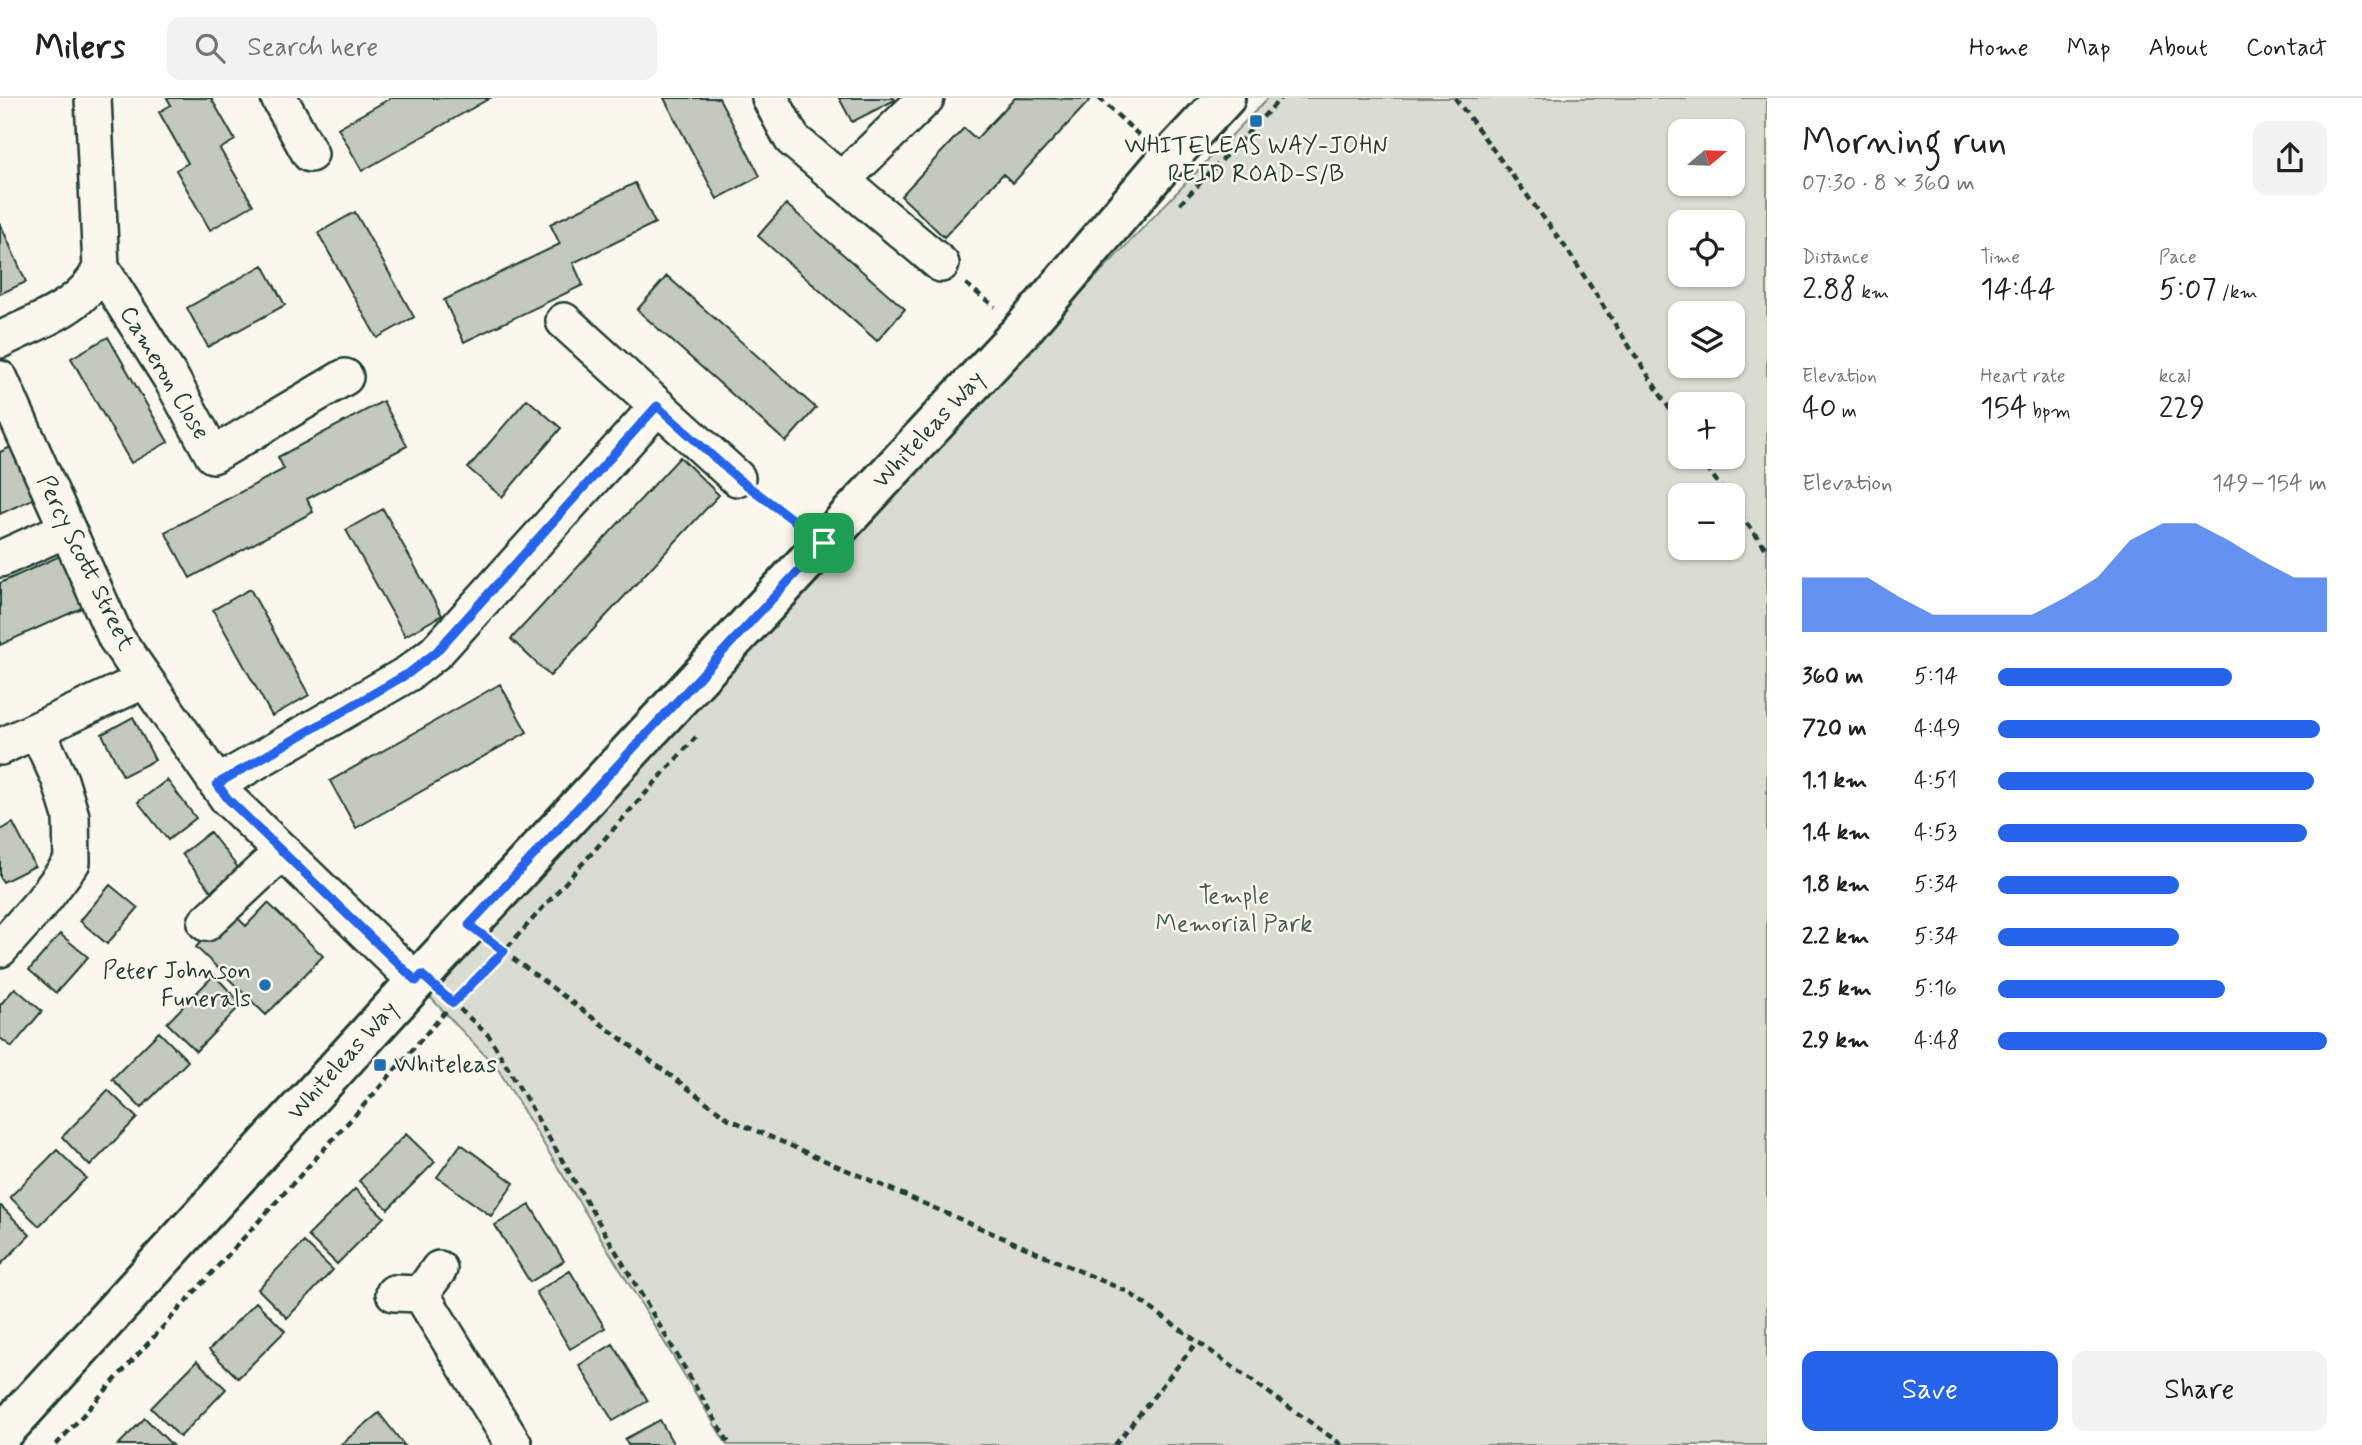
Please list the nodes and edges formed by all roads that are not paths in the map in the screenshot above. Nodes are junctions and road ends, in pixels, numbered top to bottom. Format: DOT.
graph roads {
  1 [pos="93,98"];
  2 [pos="279,98"];
  3 [pos="770,98"];
  4 [pos="926,98"];
  5 [pos="1225,98"];
  6 [pos="310,154"];
  7 [pos="841,181"];
  8 [pos="941,264"];
  9 [pos="101,268"];
  10 [pos="564,321"];
  11 [pos="0,340"];
  12 [pos="345,377"];
  13 [pos="0,379"];
  14 [pos="657,406"];
  15 [pos="737,478"];
  16 [pos="67,529"];
  17 [pos="0,559"];
  18 [pos="145,680"];
  19 [pos="37,730"];
  20 [pos="0,747"];
  21 [pos="217,784"];
  22 [pos="283,852"];
  23 [pos="206,923"];
  24 [pos="0,949"];
  25 [pos="419,978"];
  26 [pos="418,1285"];
  27 [pos="0,1436"];
  28 [pos="514,1445"];
  1 -- 9 [label="street"];
  2 -- 6 [label="street"];
  3 -- 7 [label="street"];
  4 -- 7 [label="street"];
  5 -- 25 [label="main road, Whiteleas Way"];
  7 -- 8 [label="street"];
  9 -- 11 [label="street"];
  9 -- 12 [label="street, Cameron Close"];
  10 -- 14 [label="street"];
  13 -- 16 [label="street, Percy Scott Street"];
  14 -- 15 [label="street"];
  14 -- 21 [label="street"];
  16 -- 17 [label="street"];
  16 -- 18 [label="street, Percy Scott Street"];
  18 -- 19 [label="street"];
  18 -- 21 [label="street, Percy Scott Street"];
  19 -- 20 [label="street"];
  19 -- 24 [label="street"];
  21 -- 22 [label="street, Percy Scott Street"];
  22 -- 23 [label="street"];
  22 -- 25 [label="street, Percy Scott Street"];
  25 -- 27 [label="main road, Whiteleas Way"];
  26 -- 28 [label="street"];
}
